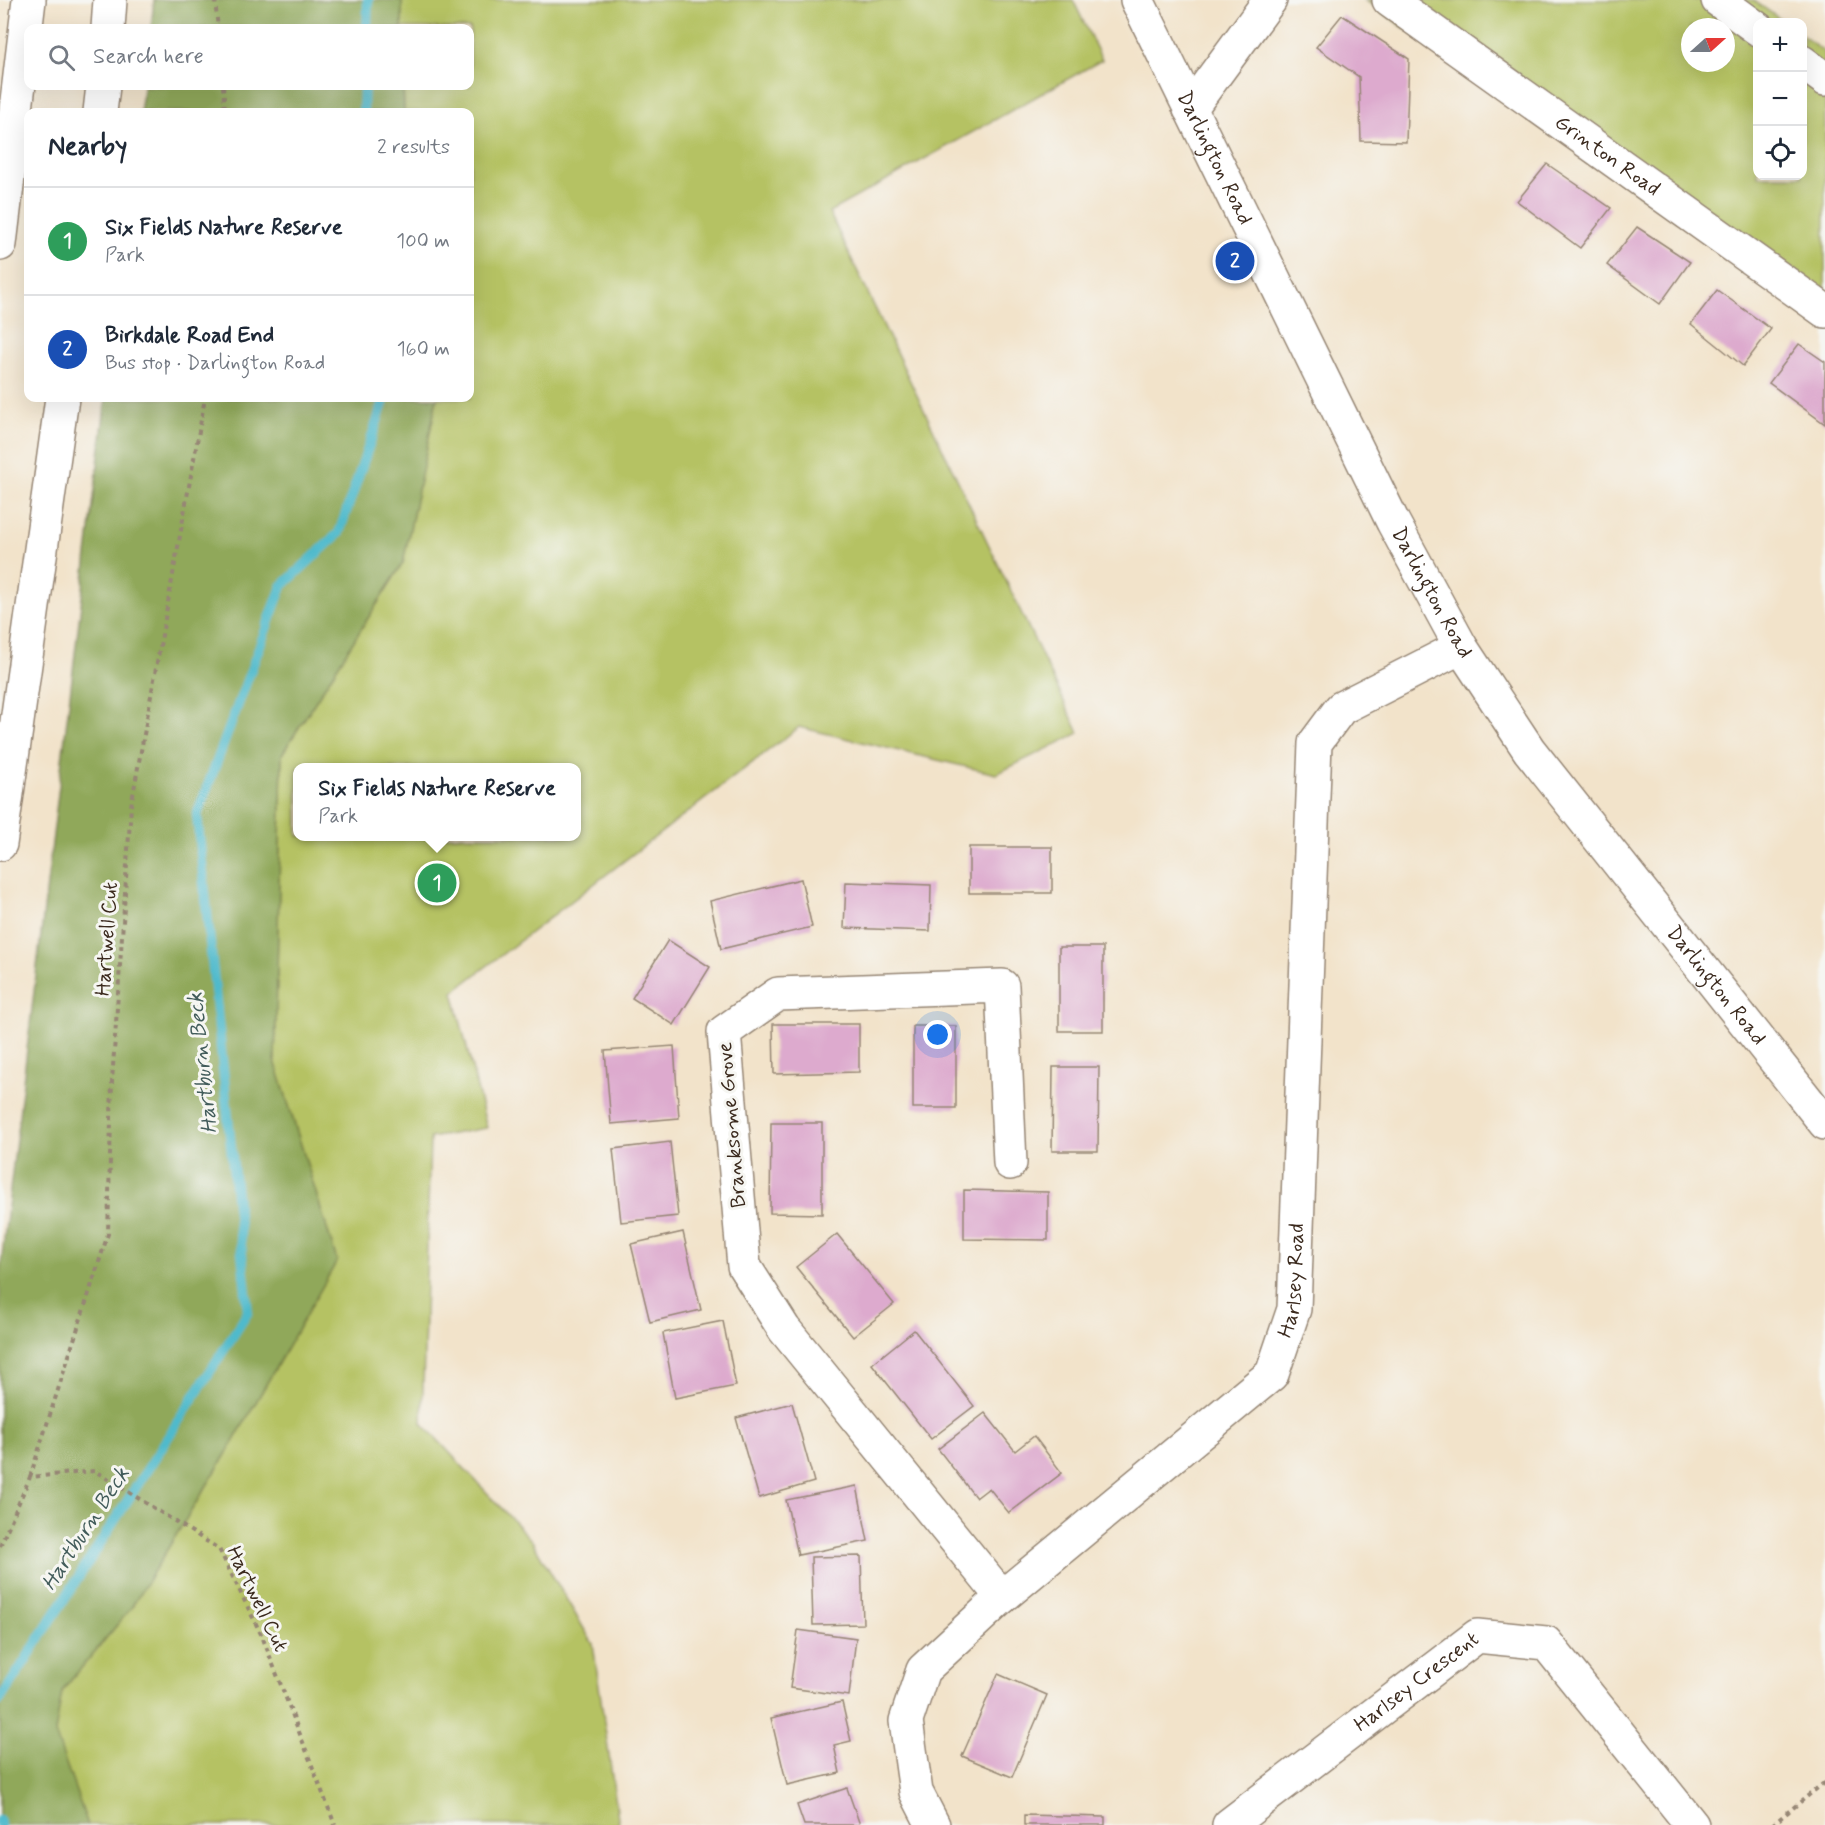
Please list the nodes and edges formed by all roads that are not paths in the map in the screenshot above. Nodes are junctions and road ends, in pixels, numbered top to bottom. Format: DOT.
graph roads {
  1 [pos="29,0"];
  2 [pos="110,0"];
  3 [pos="1137,0"];
  4 [pos="1270,0"];
  5 [pos="1389,0"];
  6 [pos="1718,0"];
  7 [pos="26,24"];
  8 [pos="108,24"];
  9 [pos="1753,25"];
  10 [pos="24,42"];
  11 [pos="1807,65"];
  12 [pos="1825,79"];
  13 [pos="103,90"];
  14 [pos="100,108"];
  15 [pos="1190,109"];
  16 [pos="0,244"];
  17 [pos="1825,311"];
  18 [pos="61,402"];
  19 [pos="1461,647"];
  20 [pos="0,844"];
  21 [pos="1825,1123"];
  22 [pos="1010,1163"];
  23 [pos="1002,1597"];
  24 [pos="933,1825"];
  25 [pos="1229,1825"];
  26 [pos="1692,1825"];
  1 -- 7 [label="main road"];
  2 -- 8 [label="main road"];
  3 -- 15 [label="main road, Darlington Road"];
  4 -- 15 [label="main road"];
  5 -- 17 [label="main road, Grinton Road"];
  6 -- 9 [label="main road"];
  10 -- 16 [label="main road"];
  11 -- 12 [label="main road"];
  13 -- 14 [label="main road"];
  15 -- 19 [label="main road, Darlington Road"];
  18 -- 20 [label="main road"];
  19 -- 21 [label="main road, Darlington Road"];
  19 -- 23 [label="main road, Harlsey Road"];
  22 -- 23 [label="main road, Branksome Grove"];
  23 -- 24 [label="main road, Harlsey Road"];
  25 -- 26 [label="main road, Harlsey Crescent"];
}
